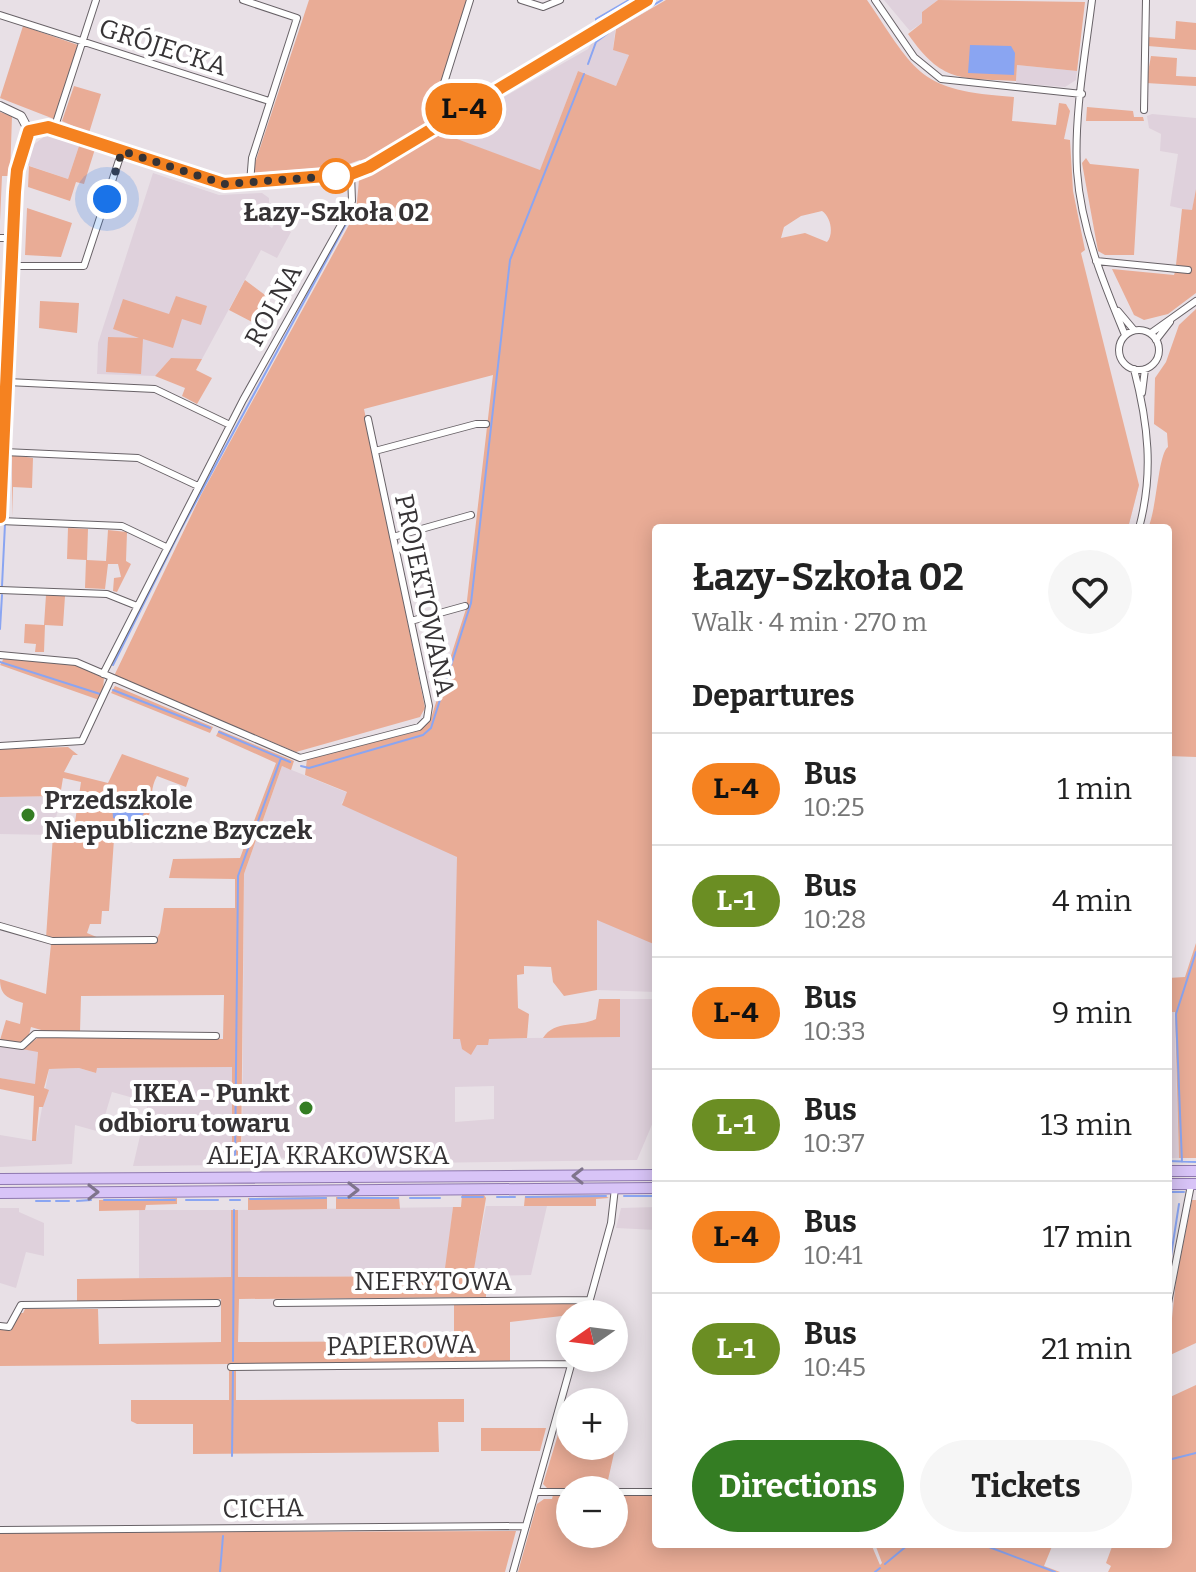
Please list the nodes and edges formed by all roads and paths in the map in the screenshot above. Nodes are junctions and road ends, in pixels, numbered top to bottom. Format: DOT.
graph roads {
  1 [pos="96,0"];
  2 [pos="243,0"];
  3 [pos="470,0"];
  4 [pos="521,0"];
  5 [pos="560,0"];
  6 [pos="647,0"];
  7 [pos="875,0"];
  8 [pos="1092,0"];
  9 [pos="1146,0"];
  10 [pos="0,15"];
  11 [pos="82,42"];
  12 [pos="1082,94"];
  13 [pos="269,101"];
  14 [pos="0,106"];
  15 [pos="1144,110"];
  16 [pos="31,127"];
  17 [pos="433,127"];
  18 [pos="54,129"];
  19 [pos="122,151"];
  20 [pos="351,174"];
  21 [pos="250,183"];
  22 [pos="0,238"];
  23 [pos="13,238"];
  24 [pos="1096,261"];
  25 [pos="11,266"];
  26 [pos="1188,270"];
  27 [pos="1196,301"];
  28 [pos="1118,311"];
  29 [pos="1170,322"];
  30 [pos="1134,330"];
  31 [pos="1151,333"];
  32 [pos="1125,335"];
  33 [pos="1156,340"];
  34 [pos="1134,369"];
  35 [pos="1145,369"];
  36 [pos="7,382"];
  37 [pos="1142,393"];
  38 [pos="368,419"];
  39 [pos="486,424"];
  40 [pos="230,425"];
  41 [pos="375,451"];
  42 [pos="4,452"];
  43 [pos="198,486"];
  44 [pos="471,515"];
  45 [pos="0,520"];
  46 [pos="1140,524"];
  47 [pos="393,537"];
  48 [pos="166,547"];
  49 [pos="0,590"];
  50 [pos="137,606"];
  51 [pos="465,606"];
  52 [pos="411,621"];
  53 [pos="0,655"];
  54 [pos="103,674"];
  55 [pos="111,679"];
  56 [pos="0,746"];
  57 [pos="0,926"];
  58 [pos="154,940"];
  59 [pos="216,1036"];
  60 [pos="0,1043"];
  61 [pos="1172,1171"];
  62 [pos="1196,1171"];
  63 [pos="652,1175"];
  64 [pos="0,1179"];
  65 [pos="1172,1184"];
  66 [pos="1194,1184"];
  67 [pos="615,1188"];
  68 [pos="652,1188"];
  69 [pos="0,1193"];
  70 [pos="1172,1285"];
  71 [pos="556,1300"];
  72 [pos="590,1300"];
  73 [pos="217,1303"];
  74 [pos="277,1303"];
  75 [pos="0,1326"];
  76 [pos="556,1361"];
  77 [pos="231,1367"];
  78 [pos="569,1372"];
  79 [pos="536,1492"];
  80 [pos="556,1492"];
  81 [pos="628,1492"];
  82 [pos="652,1492"];
  83 [pos="526,1526"];
  84 [pos="0,1530"];
  85 [pos="513,1572"];
  1 -- 11 [label="street"];
  2 -- 13 [label="street"];
  3 -- 17 [label="street"];
  4 -- 5 [label="street"];
  6 -- 17 [label="street"];
  7 -- 12 [label="street"];
  8 -- 12 [label="street"];
  9 -- 15 [label="street"];
  10 -- 11 [label="street, GRÓJECKA"];
  11 -- 13 [label="street, GRÓJECKA"];
  11 -- 18 [label="street"];
  12 -- 24 [label="street"];
  13 -- 21 [label="street"];
  14 -- 16 [label="street"];
  16 -- 18 [label="street"];
  16 -- 23 [label="street"];
  17 -- 20 [label="street"];
  18 -- 19 [label="street"];
  19 -- 21 [label="street"];
  19 -- 25 [label="street"];
  20 -- 21 [label="street"];
  20 -- 40 [label="street, ROLNA"];
  22 -- 23 [label="street"];
  23 -- 25 [label="street"];
  24 -- 26 [label="street"];
  24 -- 28 [label="street"];
  25 -- 36 [label="street"];
  27 -- 29 [label="street"];
  28 -- 30 [label="street"];
  28 -- 32 [label="street"];
  29 -- 31 [label="street"];
  29 -- 33 [label="street"];
  30 -- 31 [label="street"];
  30 -- 32 [label="street"];
  31 -- 33 [label="street"];
  32 -- 34 [label="street"];
  33 -- 35 [label="street"];
  34 -- 35 [label="street"];
  34 -- 37 [label="street"];
  35 -- 37 [label="street"];
  36 -- 40 [label="street"];
  36 -- 42 [label="street"];
  37 -- 46 [label="street"];
  38 -- 41 [label="street, PROJEKTOWANA"];
  39 -- 41 [label="street"];
  40 -- 43 [label="street, ROLNA"];
  41 -- 47 [label="street, PROJEKTOWANA"];
  42 -- 43 [label="street"];
  42 -- 45 [label="street"];
  43 -- 48 [label="street, ROLNA"];
  44 -- 47 [label="street"];
  45 -- 48 [label="street"];
  47 -- 52 [label="street, PROJEKTOWANA"];
  48 -- 50 [label="street, ROLNA"];
  49 -- 50 [label="street"];
  50 -- 54 [label="street, ROLNA"];
  51 -- 52 [label="street"];
  52 -- 55 [label="street, PROJEKTOWANA"];
  53 -- 54 [label="street, PROJEKTOWANA"];
  54 -- 55 [label="street, PROJEKTOWANA"];
  55 -- 56 [label="street"];
  57 -- 58 [label="street"];
  59 -- 60 [label="street"];
  61 -- 62 [label="main road"];
  63 -- 64 [label="main road, ALEJA KRAKOWSKA, one-way"];
  65 -- 66 [label="main road"];
  66 -- 70 [label="street"];
  67 -- 68 [label="main road, ALEJA KRAKOWSKA"];
  69 -- 67 [label="main road, ALEJA KRAKOWSKA, one-way"];
  67 -- 72 [label="street"];
  71 -- 74 [label="street, NEFRYTOWA"];
  73 -- 75 [label="street"];
  76 -- 77 [label="street, PAPIEROWA"];
  78 -- 79 [label="street"];
  79 -- 80 [label="street"];
  79 -- 83 [label="street"];
  81 -- 82 [label="street"];
  83 -- 84 [label="street, CICHA"];
  83 -- 85 [label="street"];
}
